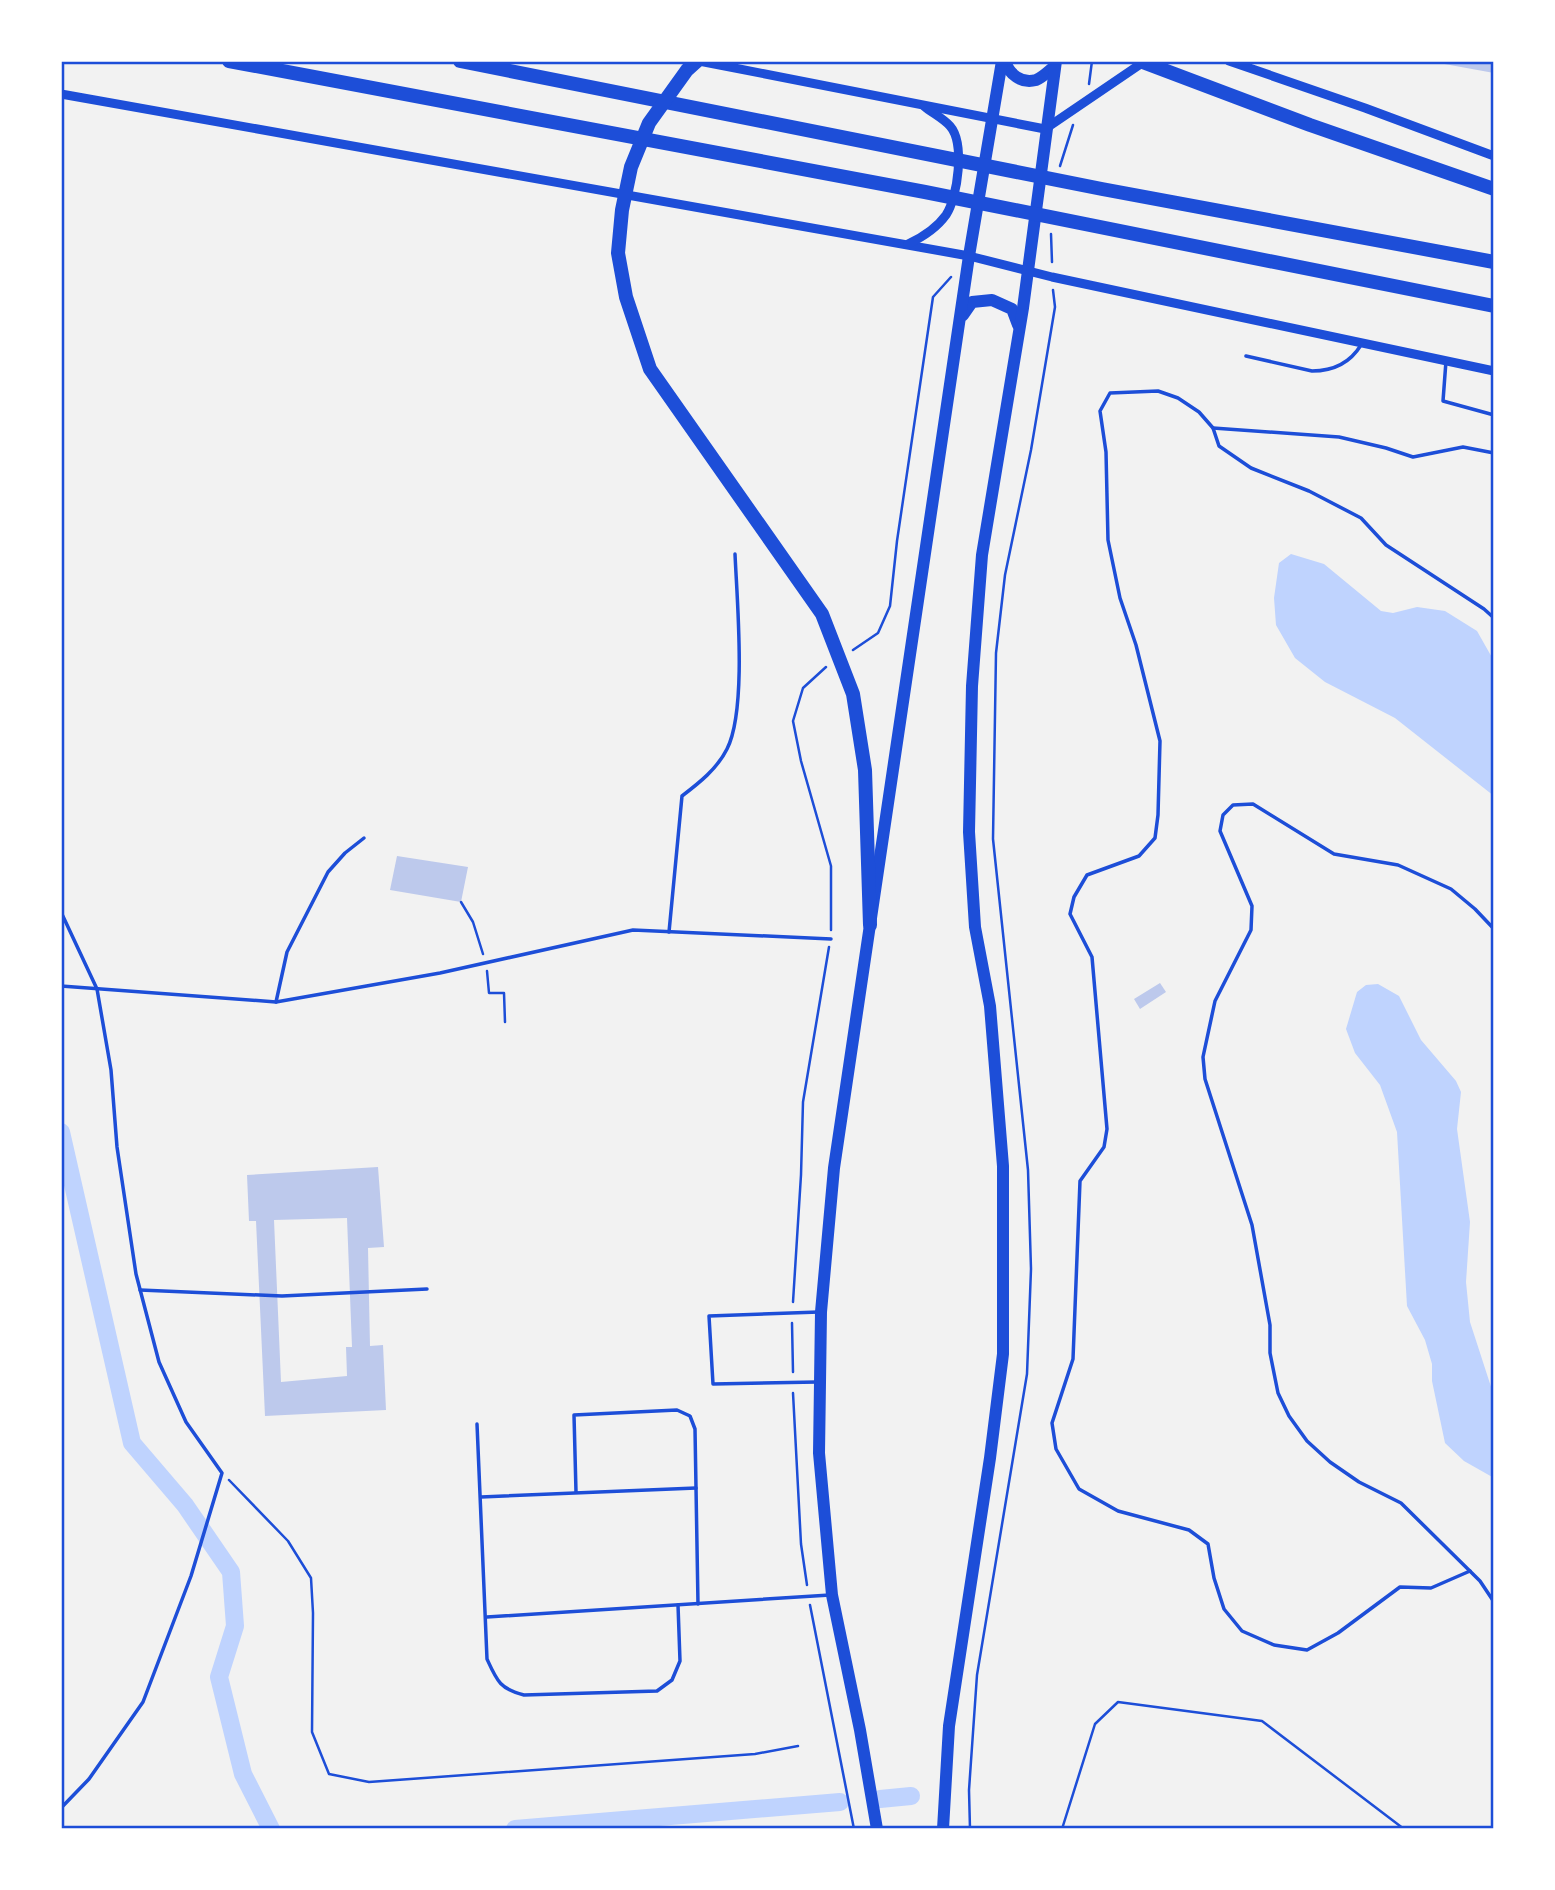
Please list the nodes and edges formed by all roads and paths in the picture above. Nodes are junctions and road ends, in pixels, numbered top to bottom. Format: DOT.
graph roads {
  1 [pos="229,61"];
  2 [pos="460,61"];
  3 [pos="698,61"];
  4 [pos="1004,61"];
  5 [pos="1140,61"];
  6 [pos="1145,61"];
  7 [pos="1228,61"];
  8 [pos="1055,64"];
  9 [pos="61,94"];
  10 [pos="922,105"];
  11 [pos="994,119"];
  12 [pos="1045,129"];
  13 [pos="1494,156"];
  14 [pos="1494,189"];
  15 [pos="906,245"];
  16 [pos="969,256"];
  17 [pos="1494,262"];
  18 [pos="1027,268"];
  19 [pos="1052,276"];
  20 [pos="950,278"];
  21 [pos="1494,306"];
  22 [pos="960,321"];
  23 [pos="1019,332"];
  24 [pos="1362,343"];
  25 [pos="1246,356"];
  26 [pos="1446,361"];
  27 [pos="1494,371"];
  28 [pos="1494,415"];
  29 [pos="1213,428"];
  30 [pos="1494,453"];
  31 [pos="735,554"];
  32 [pos="1494,618"];
  33 [pos="845,654"];
  34 [pos="829,664"];
  35 [pos="364,838"];
  36 [pos="461,902"];
  37 [pos="61,912"];
  38 [pos="870,925"];
  39 [pos="1494,929"];
  40 [pos="669,932"];
  41 [pos="831,939"];
  42 [pos="486,963"];
  43 [pos="61,986"];
  44 [pos="97,989"];
  45 [pos="276,1002"];
  46 [pos="505,1022"];
  47 [pos="427,1289"];
  48 [pos="140,1290"];
  49 [pos="792,1311"];
  50 [pos="821,1312"];
  51 [pos="793,1382"];
  52 [pos="818,1382"];
  53 [pos="478,1423"];
  54 [pos="222,1473"];
  55 [pos="696,1488"];
  56 [pos="576,1492"];
  57 [pos="481,1497"];
  58 [pos="1470,1571"];
  59 [pos="832,1595"];
  60 [pos="808,1596"];
  61 [pos="1494,1602"];
  62 [pos="698,1604"];
  63 [pos="678,1605"];
  64 [pos="487,1617"];
  65 [pos="798,1746"];
  66 [pos="61,1808"];
  67 [pos="854,1829"];
  68 [pos="877,1829"];
  69 [pos="943,1829"];
  70 [pos="970,1829"];
  71 [pos="1062,1829"];
  72 [pos="1404,1829"];
  1 -- 21 [label="highway"];
  2 -- 17 [label="highway"];
  3 -- 10 [label="street"];
  3 -- 38 [label="highway"];
  4 -- 8 [label="main road"];
  4 -- 11 [label="main road"];
  5 -- 14 [label="highway"];
  6 -- 12 [label="street"];
  7 -- 13 [label="street"];
  8 -- 12 [label="main road"];
  9 -- 15 [label="street"];
  10 -- 11 [label="street"];
  10 -- 15 [label="street"];
  11 -- 12 [label="street"];
  11 -- 16 [label="main road"];
  12 -- 18 [label="main road"];
  15 -- 16 [label="street"];
  16 -- 18 [label="street"];
  16 -- 22 [label="main road"];
  18 -- 19 [label="street"];
  18 -- 23 [label="main road"];
  19 -- 24 [label="street"];
  19 -- 70 [label="path"];
  20 -- 33 [label="path"];
  22 -- 23 [label="main road"];
  22 -- 38 [label="main road"];
  23 -- 69 [label="main road"];
  24 -- 25 [label="lane"];
  24 -- 26 [label="street"];
  26 -- 27 [label="street"];
  26 -- 28 [label="lane"];
  29 -- 30 [label="lane"];
  29 -- 32 [label="lane"];
  29 -- 58 [label="lane"];
  31 -- 40 [label="lane"];
  34 -- 41 [label="path"];
  35 -- 45 [label="lane"];
  36 -- 42 [label="path"];
  37 -- 44 [label="lane"];
  38 -- 50 [label="main road"];
  39 -- 58 [label="lane"];
  40 -- 41 [label="lane"];
  40 -- 42 [label="lane"];
  41 -- 49 [label="path"];
  42 -- 45 [label="lane"];
  42 -- 46 [label="path"];
  43 -- 44 [label="lane"];
  44 -- 45 [label="lane"];
  44 -- 48 [label="lane"];
  47 -- 48 [label="lane"];
  48 -- 54 [label="lane"];
  49 -- 50 [label="lane"];
  49 -- 51 [label="path"];
  49 -- 51 [label="lane"];
  50 -- 52 [label="main road"];
  51 -- 52 [label="lane"];
  51 -- 60 [label="path"];
  52 -- 59 [label="main road"];
  53 -- 57 [label="lane"];
  54 -- 65 [label="path"];
  54 -- 66 [label="lane"];
  55 -- 56 [label="lane"];
  55 -- 56 [label="lane"];
  55 -- 62 [label="lane"];
  56 -- 57 [label="lane"];
  57 -- 64 [label="lane"];
  58 -- 61 [label="lane"];
  59 -- 60 [label="lane"];
  59 -- 68 [label="main road"];
  60 -- 62 [label="lane"];
  60 -- 67 [label="path"];
  62 -- 63 [label="lane"];
  63 -- 64 [label="lane"];
  63 -- 64 [label="lane"];
  71 -- 72 [label="path"];
}
